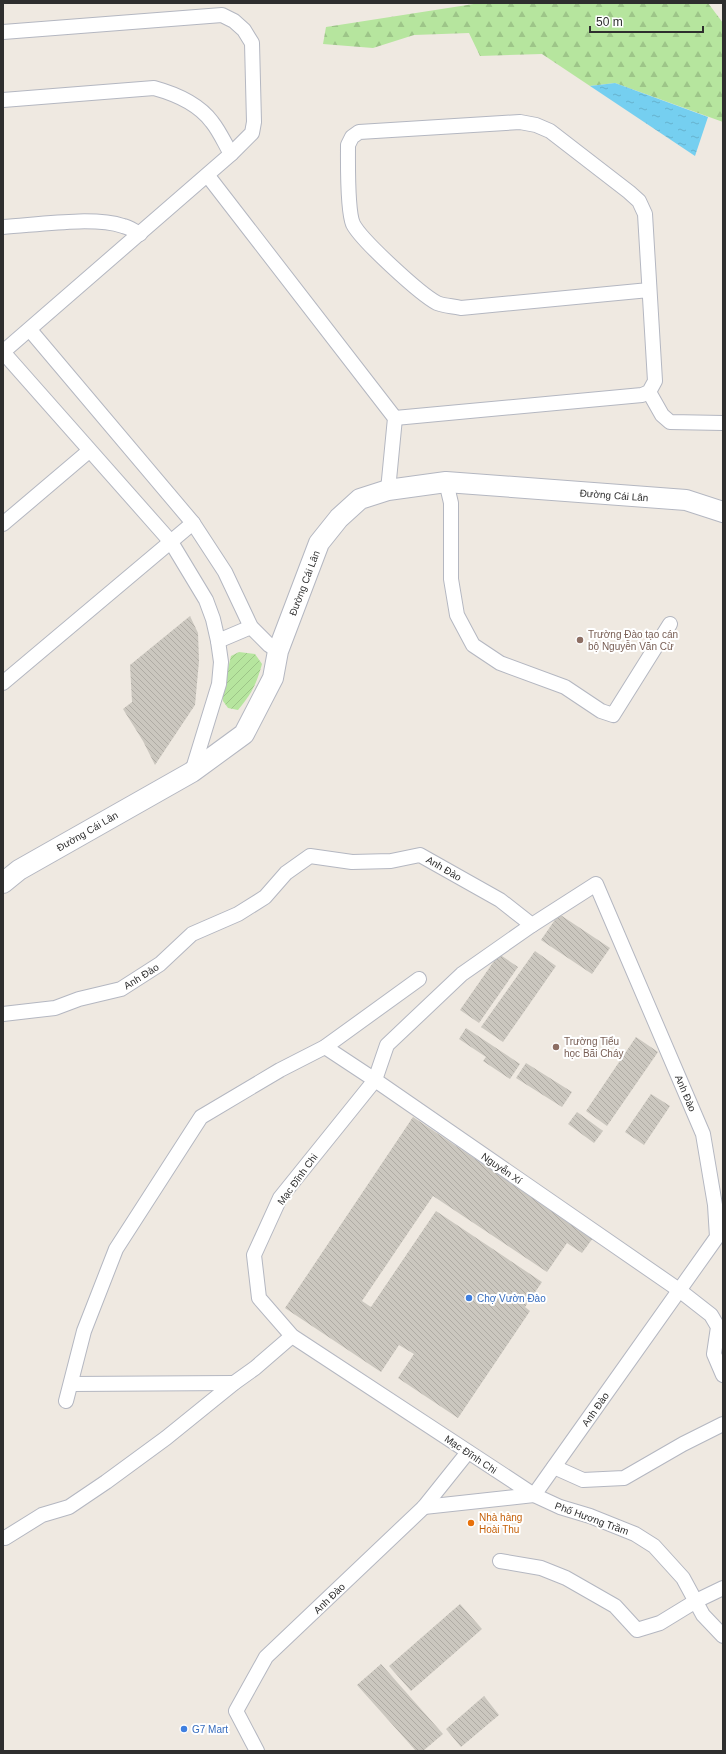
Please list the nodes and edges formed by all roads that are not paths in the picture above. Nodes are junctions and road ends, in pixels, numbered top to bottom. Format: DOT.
graph roads {
  1 [pos="3,32"];
  2 [pos="3,100"];
  3 [pos="231,154"];
  4 [pos="208,176"];
  5 [pos="3,227"];
  6 [pos="140,234"];
  7 [pos="649,290"];
  8 [pos="30,330"];
  9 [pos="3,352"];
  10 [pos="649,392"];
  11 [pos="395,418"];
  12 [pos="723,423"];
  13 [pos="90,451"];
  14 [pos="446,482"];
  15 [pos="388,490"];
  16 [pos="723,512"];
  17 [pos="192,523"];
  18 [pos="3,524"];
  19 [pos="171,542"];
  20 [pos="670,624"];
  21 [pos="251,627"];
  22 [pos="218,641"];
  23 [pos="278,651"];
  24 [pos="3,683"];
  25 [pos="192,772"];
  26 [pos="3,883"];
  27 [pos="532,925"];
  28 [pos="419,979"];
  29 [pos="3,1014"];
  30 [pos="325,1047"];
  31 [pos="374,1080"];
  32 [pos="679,1290"];
  33 [pos="292,1336"];
  34 [pos="723,1375"];
  35 [pos="234,1383"];
  36 [pos="71,1384"];
  37 [pos="66,1401"];
  38 [pos="723,1424"];
  39 [pos="468,1452"];
  40 [pos="554,1467"];
  41 [pos="534,1496"];
  42 [pos="424,1507"];
  43 [pos="3,1537"];
  44 [pos="500,1561"];
  45 [pos="723,1588"];
  46 [pos="696,1601"];
  47 [pos="723,1636"];
  48 [pos="257,1751"];
  1 -- 3 [label="street"];
  2 -- 3 [label="street"];
  3 -- 4 [label="street"];
  4 -- 6 [label="street"];
  4 -- 11 [label="street"];
  5 -- 6 [label="street"];
  6 -- 8 [label="street"];
  7 -- 7 [label="street"];
  7 -- 10 [label="street"];
  8 -- 9 [label="street"];
  8 -- 17 [label="street"];
  9 -- 13 [label="street"];
  10 -- 11 [label="street"];
  10 -- 12 [label="street"];
  11 -- 15 [label="street"];
  13 -- 18 [label="street"];
  13 -- 19 [label="street"];
  14 -- 15 [label="main road, Đường Cái Lân"];
  14 -- 16 [label="main road, Đường Cái Lân"];
  14 -- 20 [label="street"];
  15 -- 23 [label="main road, Đường Cái Lân"];
  17 -- 19 [label="street"];
  17 -- 21 [label="street"];
  19 -- 22 [label="street"];
  19 -- 24 [label="street"];
  21 -- 22 [label="street"];
  21 -- 23 [label="street"];
  22 -- 25 [label="street"];
  23 -- 25 [label="main road, Đường Cái Lân"];
  25 -- 26 [label="main road, Đường Cái Lân"];
  27 -- 29 [label="street, Anh Đào"];
  27 -- 31 [label="street, Mạc Đĩnh Chi"];
  27 -- 32 [label="street, Anh Đào"];
  28 -- 30 [label="street"];
  30 -- 31 [label="street, Nguyễn Xí"];
  30 -- 36 [label="street"];
  31 -- 32 [label="street, Nguyễn Xí"];
  31 -- 33 [label="street, Mạc Đĩnh Chi"];
  32 -- 34 [label="street, Nguyễn Xí"];
  32 -- 40 [label="street, Anh Đào"];
  33 -- 35 [label="street"];
  33 -- 39 [label="street, Mạc Đĩnh Chi"];
  35 -- 36 [label="street"];
  35 -- 43 [label="street"];
  36 -- 37 [label="street"];
  38 -- 40 [label="street"];
  39 -- 41 [label="street, Mạc Đĩnh Chi"];
  39 -- 42 [label="street"];
  40 -- 41 [label="street, Anh Đào"];
  41 -- 42 [label="street"];
  41 -- 46 [label="street, Phố Hương Trầm"];
  42 -- 48 [label="street, Anh Đào"];
  44 -- 46 [label="street"];
  45 -- 46 [label="street"];
  46 -- 47 [label="street, Phố Hương Trầm"];
}
